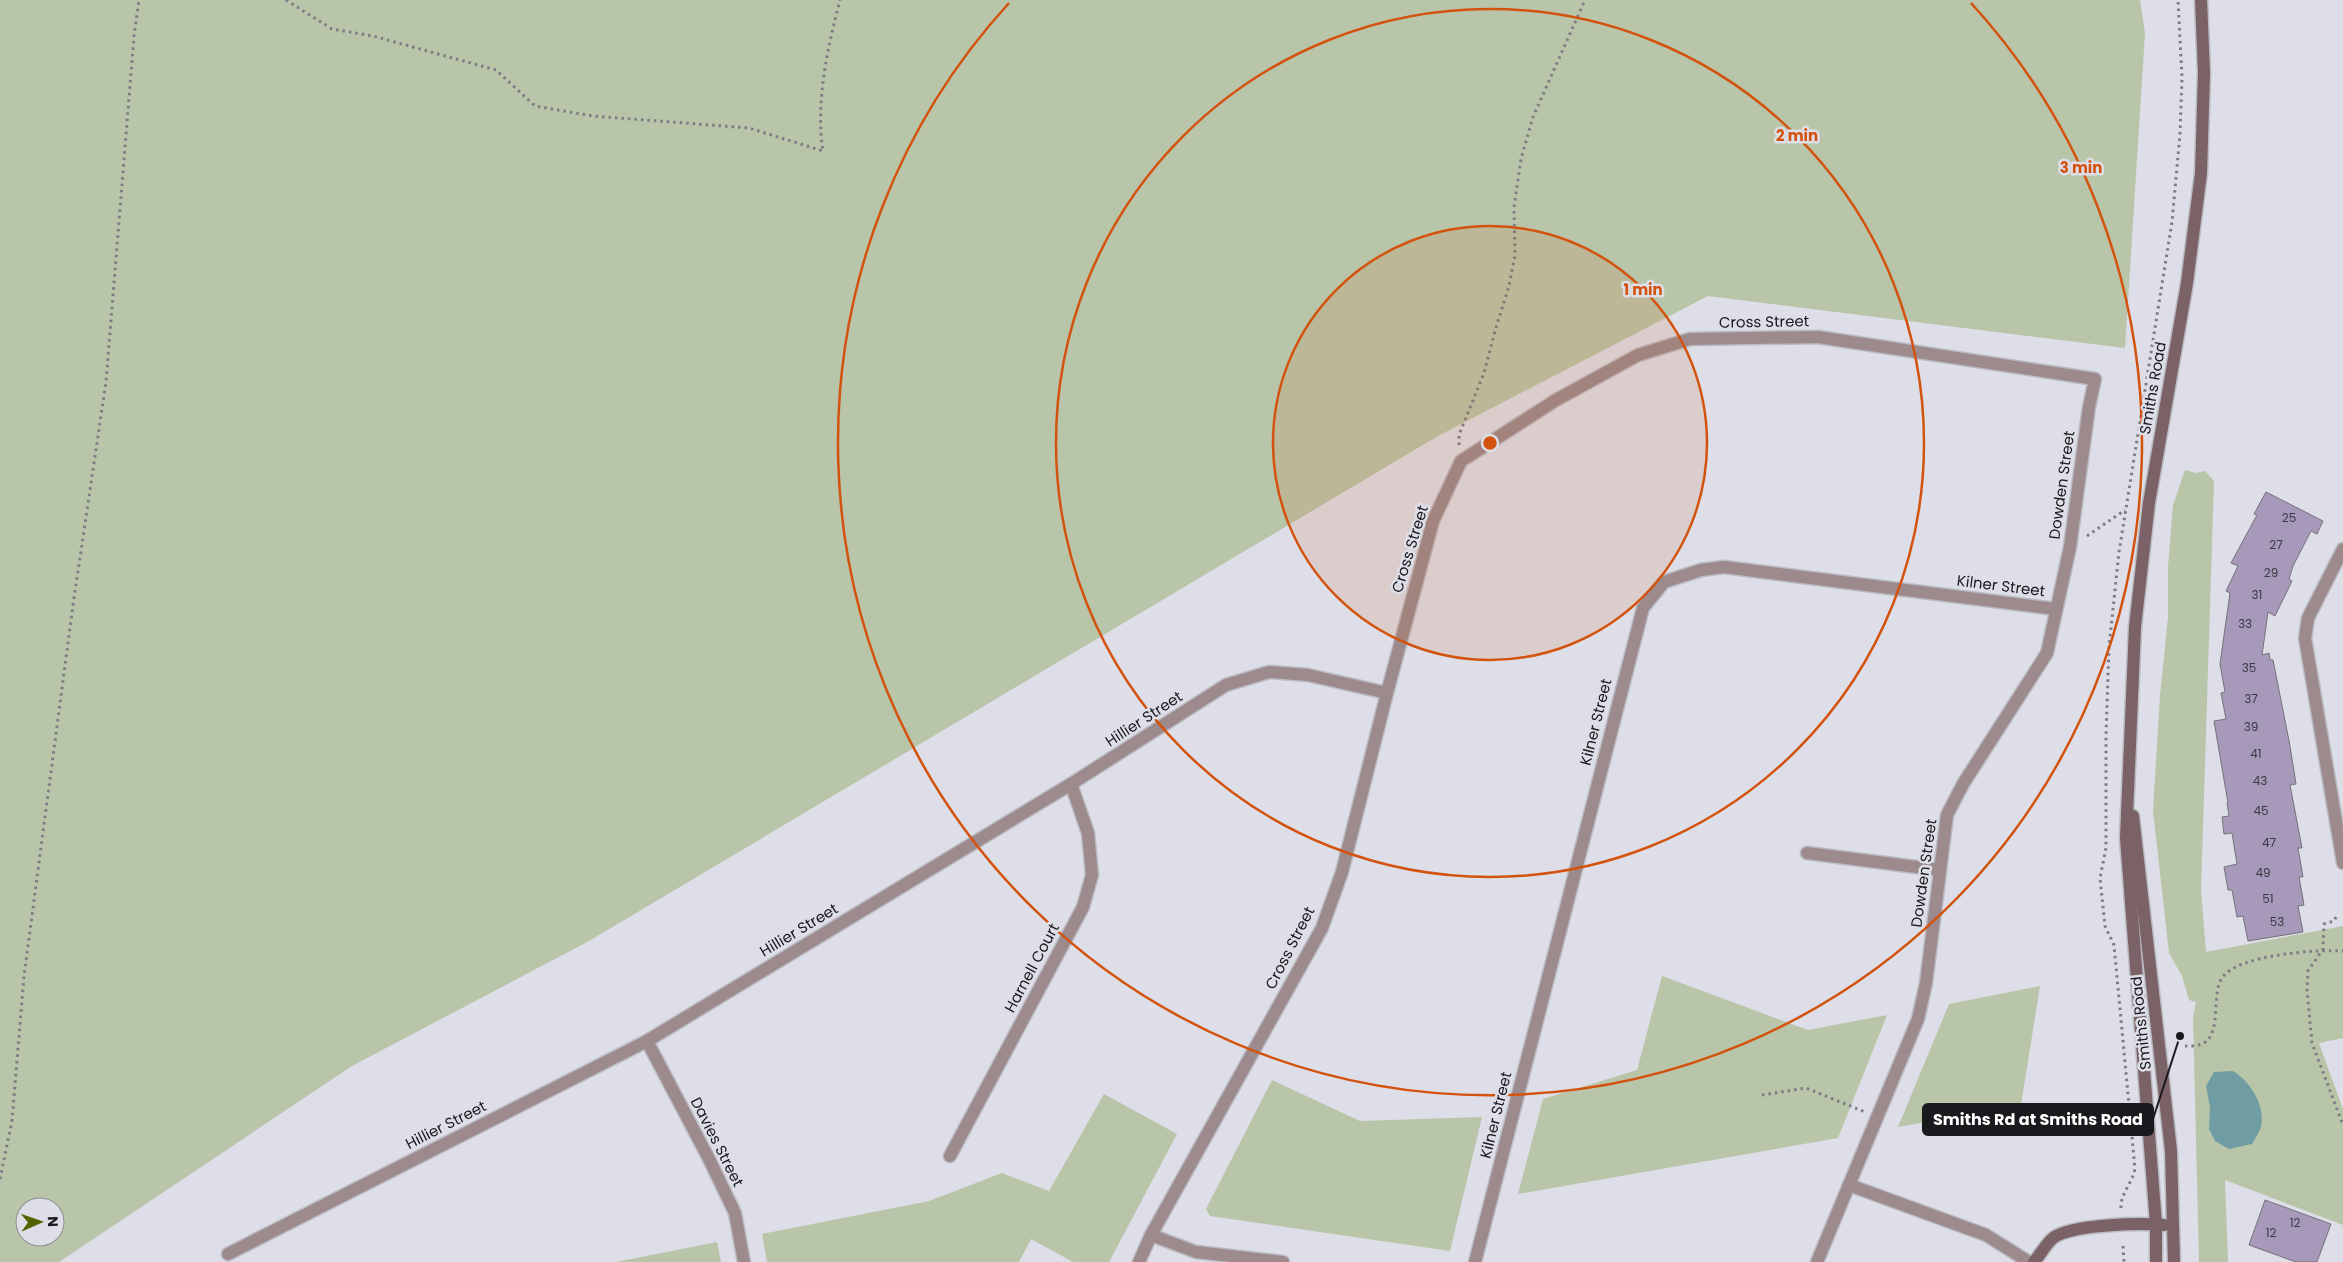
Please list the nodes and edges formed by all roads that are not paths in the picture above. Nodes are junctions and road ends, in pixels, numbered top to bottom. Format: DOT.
graph roads {
  1 [pos="2201,0"];
  2 [pos="2095,379"];
  3 [pos="2343,549"];
  4 [pos="2056,609"];
  5 [pos="1387,693"];
  6 [pos="2129,781"];
  7 [pos="1071,784"];
  8 [pos="1807,853"];
  9 [pos="2343,863"];
  10 [pos="1940,870"];
  11 [pos="647,1041"];
  12 [pos="950,1156"];
  13 [pos="1849,1185"];
  14 [pos="2156,1224"];
  15 [pos="2174,1225"];
  16 [pos="1151,1235"];
  17 [pos="228,1254"];
  18 [pos="744,1262"];
  19 [pos="1139,1262"];
  20 [pos="1283,1262"];
  21 [pos="1476,1262"];
  22 [pos="1817,1262"];
  23 [pos="2029,1262"];
  24 [pos="2034,1262"];
  25 [pos="2156,1262"];
  26 [pos="2174,1262"];
  1 -- 6 [label="street, Smiths Road"];
  2 -- 4 [label="street, Dowden Street"];
  2 -- 5 [label="street, Cross Street"];
  3 -- 9 [label="street"];
  4 -- 10 [label="street, Dowden Street"];
  4 -- 21 [label="street, Kilner Street"];
  5 -- 7 [label="street, Hillier Street"];
  5 -- 16 [label="street, Cross Street"];
  6 -- 14 [label="street, Smiths Road"];
  6 -- 15 [label="street, Smiths Road"];
  7 -- 11 [label="street, Hillier Street"];
  7 -- 12 [label="street, Harnell Court"];
  8 -- 10 [label="street"];
  10 -- 13 [label="street, Dowden Street"];
  11 -- 17 [label="street, Hillier Street"];
  11 -- 18 [label="street, Davies Street"];
  13 -- 22 [label="street, Dowden Street"];
  13 -- 23 [label="street"];
  14 -- 15 [label="street"];
  14 -- 24 [label="street"];
  14 -- 25 [label="street, Smiths Road"];
  15 -- 26 [label="street, Smiths Road"];
  16 -- 19 [label="street, Cross Street"];
  16 -- 20 [label="street"];
}
